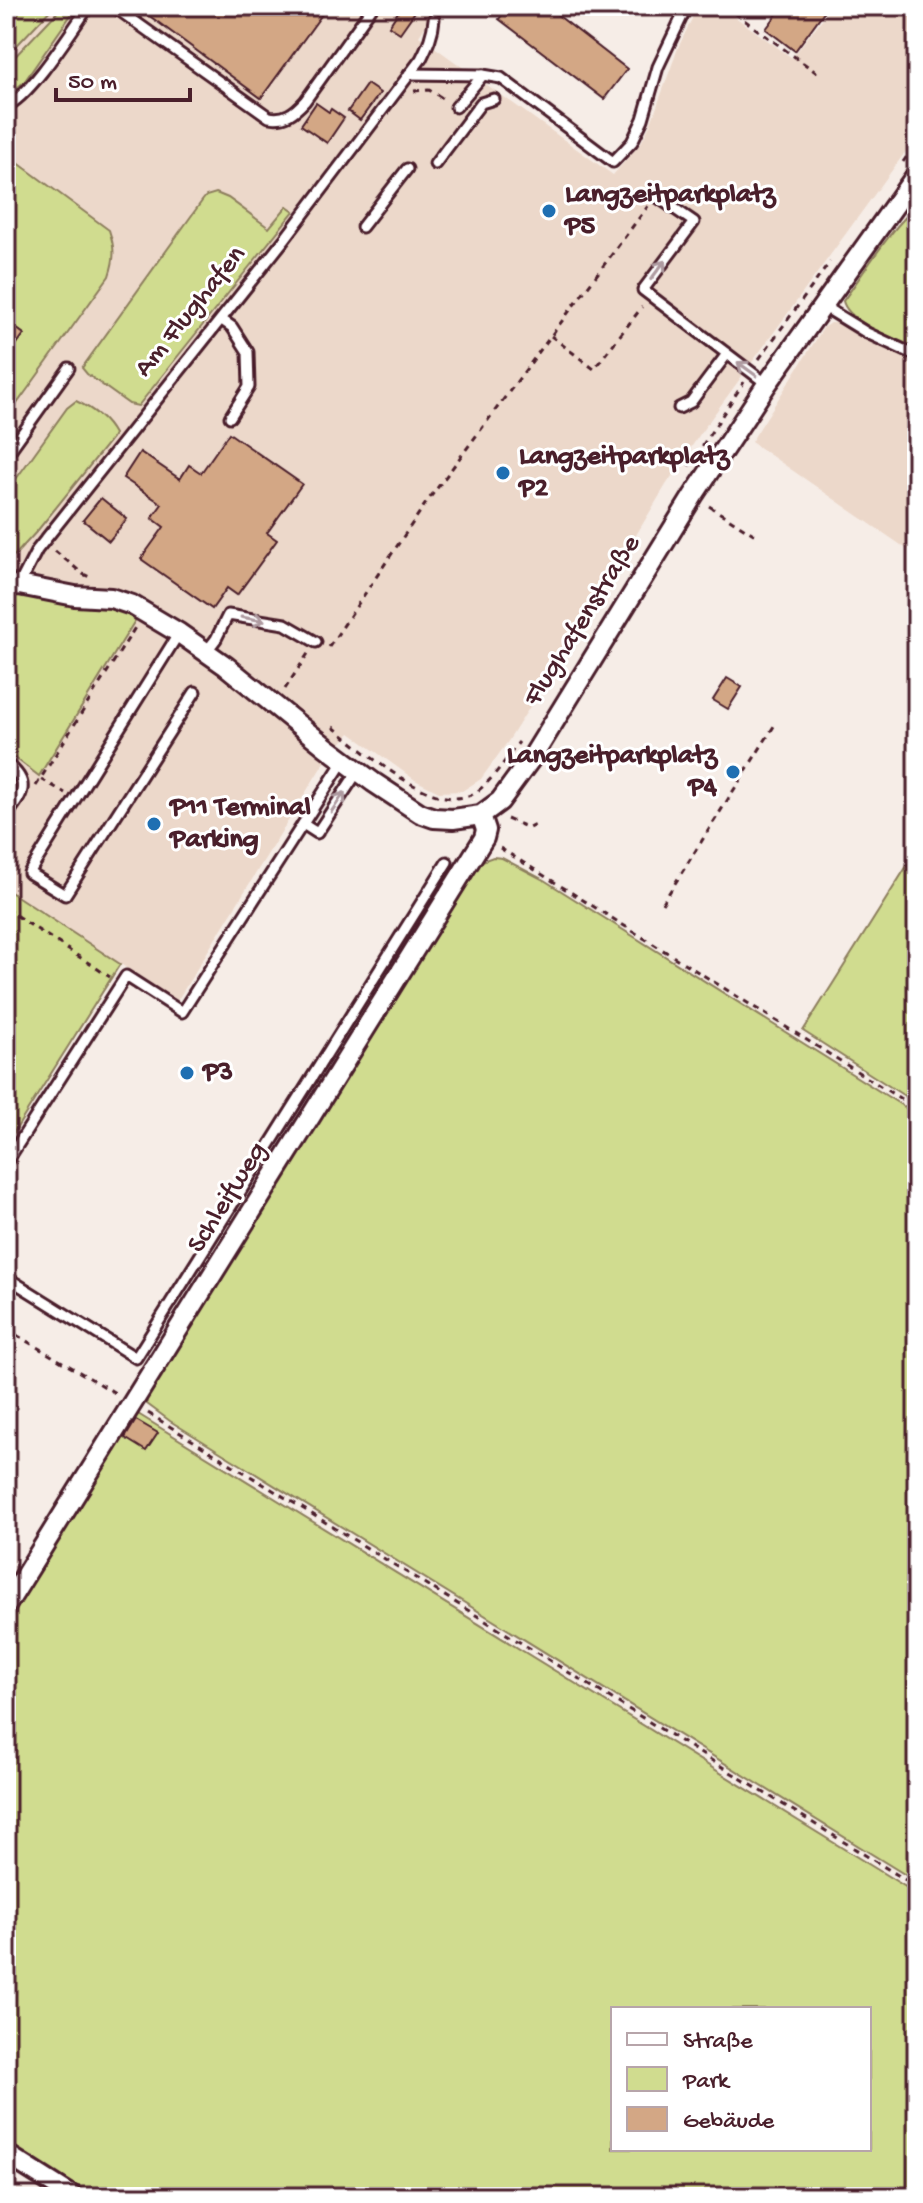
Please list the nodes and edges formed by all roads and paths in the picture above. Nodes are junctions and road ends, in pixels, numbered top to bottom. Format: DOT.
graph roads {
  1 [pos="89,6"];
  2 [pos="113,6"];
  3 [pos="373,6"];
  4 [pos="687,6"];
  5 [pos="725,6"];
  6 [pos="434,19"];
  7 [pos="817,73"];
  8 [pos="409,74"];
  9 [pos="483,75"];
  10 [pos="411,92"];
  11 [pos="494,99"];
  12 [pos="452,104"];
  13 [pos="6,106"];
  14 [pos="435,164"];
  15 [pos="407,169"];
  16 [pos="916,177"];
  17 [pos="656,196"];
  18 [pos="362,227"];
  19 [pos="650,296"];
  20 [pos="823,306"];
  21 [pos="222,320"];
  22 [pos="551,336"];
  23 [pos="727,354"];
  24 [pos="917,356"];
  25 [pos="69,368"];
  26 [pos="767,384"];
  27 [pos="679,408"];
  28 [pos="230,417"];
  29 [pos="6,456"];
  30 [pos="709,506"];
  31 [pos="755,535"];
  32 [pos="50,547"];
  33 [pos="95,580"];
  34 [pos="12,586"];
  35 [pos="140,619"];
  36 [pos="179,633"];
  37 [pos="316,642"];
  38 [pos="327,650"];
  39 [pos="206,652"];
  40 [pos="195,692"];
  41 [pos="275,704"];
  42 [pos="776,723"];
  43 [pos="334,728"];
  44 [pos="519,742"];
  45 [pos="6,763"];
  46 [pos="351,766"];
  47 [pos="75,799"];
  48 [pos="481,815"];
  49 [pos="6,816"];
  50 [pos="501,823"];
  51 [pos="539,823"];
  52 [pos="303,824"];
  53 [pos="484,838"];
  54 [pos="447,862"];
  55 [pos="662,904"];
  56 [pos="6,909"];
  57 [pos="121,984"];
  58 [pos="917,1109"];
  59 [pos="6,1163"];
  60 [pos="6,1277"];
  61 [pos="6,1329"];
  62 [pos="132,1403"];
  63 [pos="6,1606"];
  64 [pos="917,1887"];
  65 [pos="6,2154"];
  66 [pos="74,2197"];
  1 -- 13 [label="lane"];
  2 -- 3 [label="lane"];
  4 -- 9 [label="lane"];
  5 -- 7 [label="path"];
  6 -- 8 [label="lane, Am Flughafen"];
  8 -- 9 [label="lane"];
  8 -- 21 [label="lane, Am Flughafen"];
  9 -- 12 [label="lane"];
  10 -- 12 [label="path"];
  11 -- 14 [label="lane"];
  15 -- 18 [label="lane"];
  16 -- 20 [label="street, Flughafenstraße"];
  19 -- 17 [label="lane, one-way"];
  17 -- 22 [label="path"];
  19 -- 22 [label="path"];
  19 -- 23 [label="lane"];
  20 -- 24 [label="lane"];
  20 -- 26 [label="street, Flughafenstraße"];
  21 -- 28 [label="lane"];
  21 -- 34 [label="lane, Am Flughafen"];
  22 -- 38 [label="path"];
  26 -- 23 [label="lane, one-way"];
  23 -- 27 [label="lane"];
  25 -- 29 [label="lane"];
  26 -- 48 [label="street, Flughafenstraße"];
  30 -- 31 [label="path"];
  32 -- 33 [label="path"];
  34 -- 36 [label="street, Am Flughafen"];
  35 -- 47 [label="path"];
  36 -- 39 [label="street, Am Flughafen"];
  36 -- 47 [label="lane"];
  39 -- 37 [label="lane, one-way"];
  37 -- 41 [label="path"];
  39 -- 41 [label="street, Am Flughafen"];
  40 -- 47 [label="lane"];
  41 -- 46 [label="street, Am Flughafen"];
  42 -- 55 [label="path"];
  43 -- 44 [label="path"];
  45 -- 49 [label="lane"];
  46 -- 48 [label="street, Am Flughafen"];
  46 -- 52 [label="lane"];
  52 -- 46 [label="lane, one-way"];
  48 -- 53 [label="street"];
  50 -- 51 [label="path"];
  52 -- 57 [label="lane"];
  53 -- 58 [label="path"];
  53 -- 62 [label="street, Schleifweg"];
  54 -- 60 [label="lane"];
  56 -- 57 [label="path"];
  57 -- 59 [label="lane"];
  61 -- 62 [label="path"];
  62 -- 63 [label="street, Schleifweg"];
  62 -- 64 [label="path"];
  65 -- 66 [label="street"];
}
